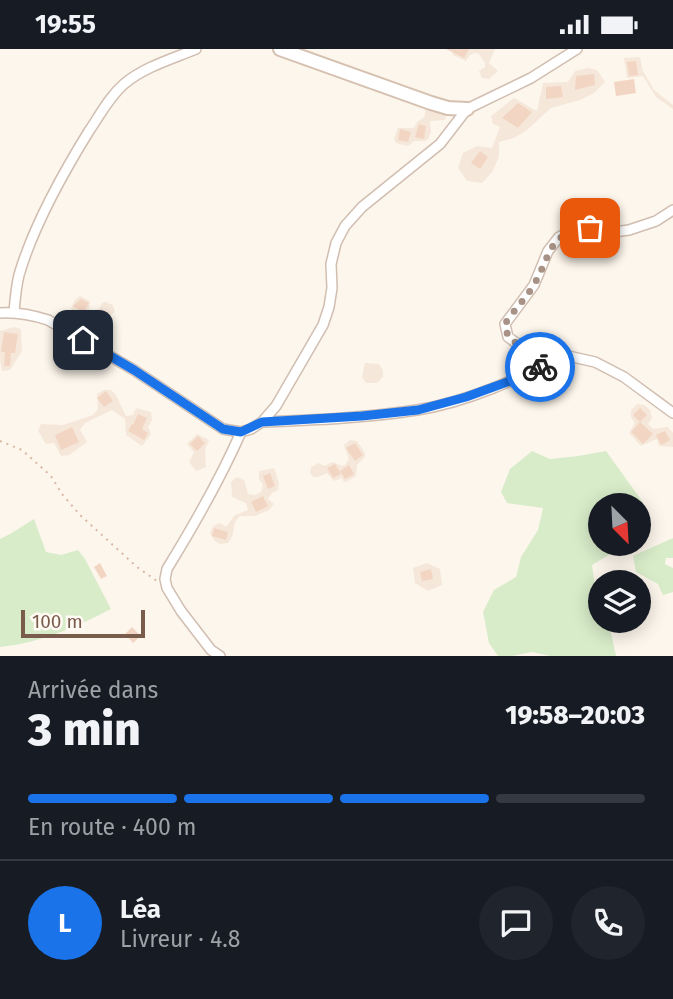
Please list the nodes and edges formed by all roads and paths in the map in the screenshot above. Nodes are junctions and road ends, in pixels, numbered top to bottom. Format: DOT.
graph roads {
  1 [pos="196,49"];
  2 [pos="578,49"];
  3 [pos="285,50"];
  4 [pos="467,110"];
  5 [pos="673,210"];
  6 [pos="14,312"];
  7 [pos="0,313"];
  8 [pos="563,356"];
  9 [pos="673,413"];
  10 [pos="262,422"];
  11 [pos="241,432"];
  12 [pos="0,442"];
  13 [pos="167,588"];
  14 [pos="220,656"];
  1 -- 6 [label="street"];
  2 -- 4 [label="street"];
  3 -- 4 [label="street"];
  4 -- 10 [label="street"];
  5 -- 8 [label="street"];
  6 -- 7 [label="street"];
  6 -- 11 [label="street"];
  8 -- 9 [label="street"];
  8 -- 10 [label="street"];
  10 -- 11 [label="street"];
  11 -- 13 [label="street"];
  12 -- 13 [label="path"];
  13 -- 14 [label="street"];
}
